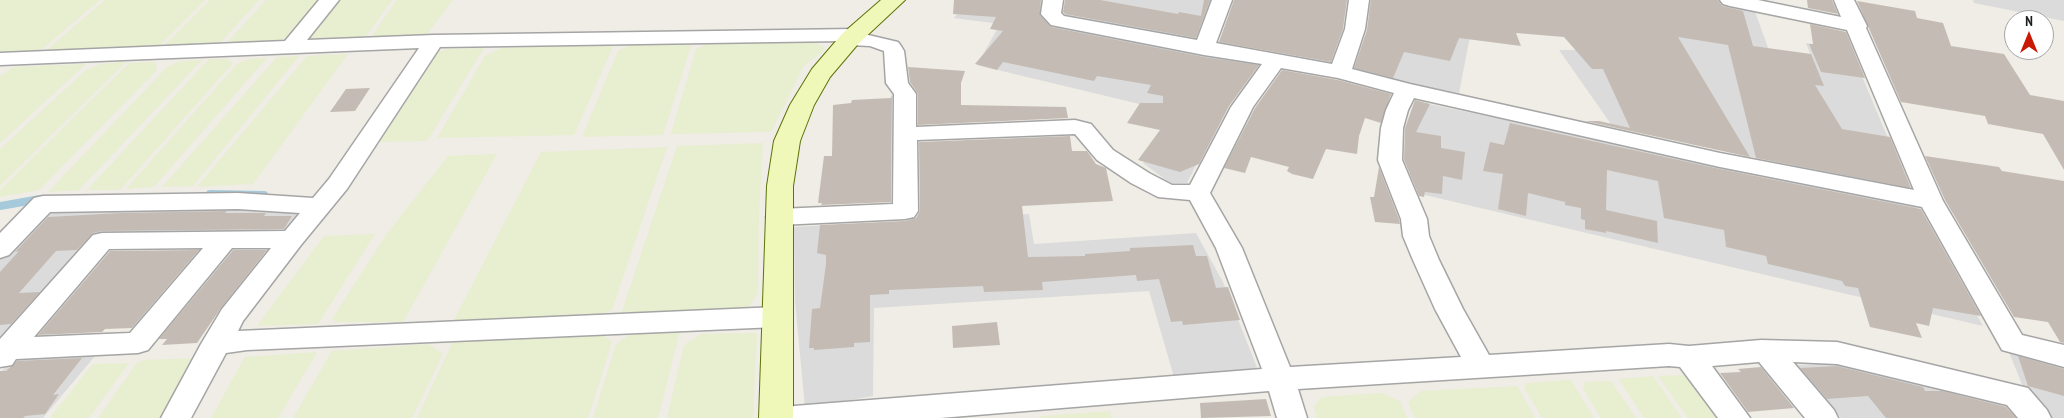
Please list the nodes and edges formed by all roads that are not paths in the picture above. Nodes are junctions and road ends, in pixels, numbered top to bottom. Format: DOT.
graph roads {
  1 [pos="329,0"];
  2 [pos="894,0"];
  3 [pos="1053,0"];
  4 [pos="1222,0"];
  5 [pos="1359,0"];
  6 [pos="1730,0"];
  7 [pos="1844,0"];
  8 [pos="1857,26"];
  9 [pos="853,37"];
  10 [pos="434,40"];
  11 [pos="292,46"];
  12 [pos="1204,49"];
  13 [pos="0,59"];
  14 [pos="1276,60"];
  15 [pos="1340,72"];
  16 [pos="1407,90"];
  17 [pos="905,134"];
  18 [pos="1198,193"];
  19 [pos="326,197"];
  20 [pos="1931,201"];
  21 [pos="779,217"];
  22 [pos="292,239"];
  23 [pos="224,241"];
  24 [pos="0,249"];
  25 [pos="777,317"];
  26 [pos="216,344"];
  27 [pos="1767,351"];
  28 [pos="4,354"];
  29 [pos="2064,356"];
  30 [pos="1689,357"];
  31 [pos="1480,366"];
  32 [pos="1280,379"];
  33 [pos="176,418"];
  34 [pos="776,418"];
  35 [pos="794,418"];
  36 [pos="1292,418"];
  37 [pos="1735,418"];
  38 [pos="1823,418"];
  39 [pos="2036,418"];
  1 -- 11 [label="street"];
  2 -- 9 [label="street"];
  3 -- 12 [label="street"];
  4 -- 12 [label="street"];
  5 -- 15 [label="street"];
  6 -- 8 [label="street"];
  7 -- 8 [label="street"];
  8 -- 20 [label="street"];
  9 -- 10 [label="street"];
  9 -- 17 [label="street"];
  9 -- 21 [label="street"];
  10 -- 11 [label="street"];
  10 -- 19 [label="street"];
  11 -- 13 [label="street"];
  12 -- 14 [label="street"];
  14 -- 15 [label="street"];
  14 -- 18 [label="street"];
  15 -- 16 [label="street"];
  16 -- 20 [label="street"];
  16 -- 31 [label="street"];
  17 -- 18 [label="street"];
  17 -- 21 [label="street"];
  18 -- 32 [label="street"];
  19 -- 22 [label="street"];
  19 -- 24 [label="street"];
  20 -- 29 [label="street"];
  21 -- 25 [label="street"];
  22 -- 23 [label="street"];
  22 -- 26 [label="street"];
  23 -- 28 [label="street"];
  23 -- 28 [label="street"];
  25 -- 26 [label="street"];
  25 -- 34 [label="street"];
  26 -- 33 [label="street"];
  27 -- 30 [label="street"];
  27 -- 38 [label="street"];
  27 -- 39 [label="street"];
  30 -- 31 [label="street"];
  30 -- 37 [label="street"];
  31 -- 32 [label="street"];
  32 -- 35 [label="street"];
  32 -- 36 [label="street"];
}
